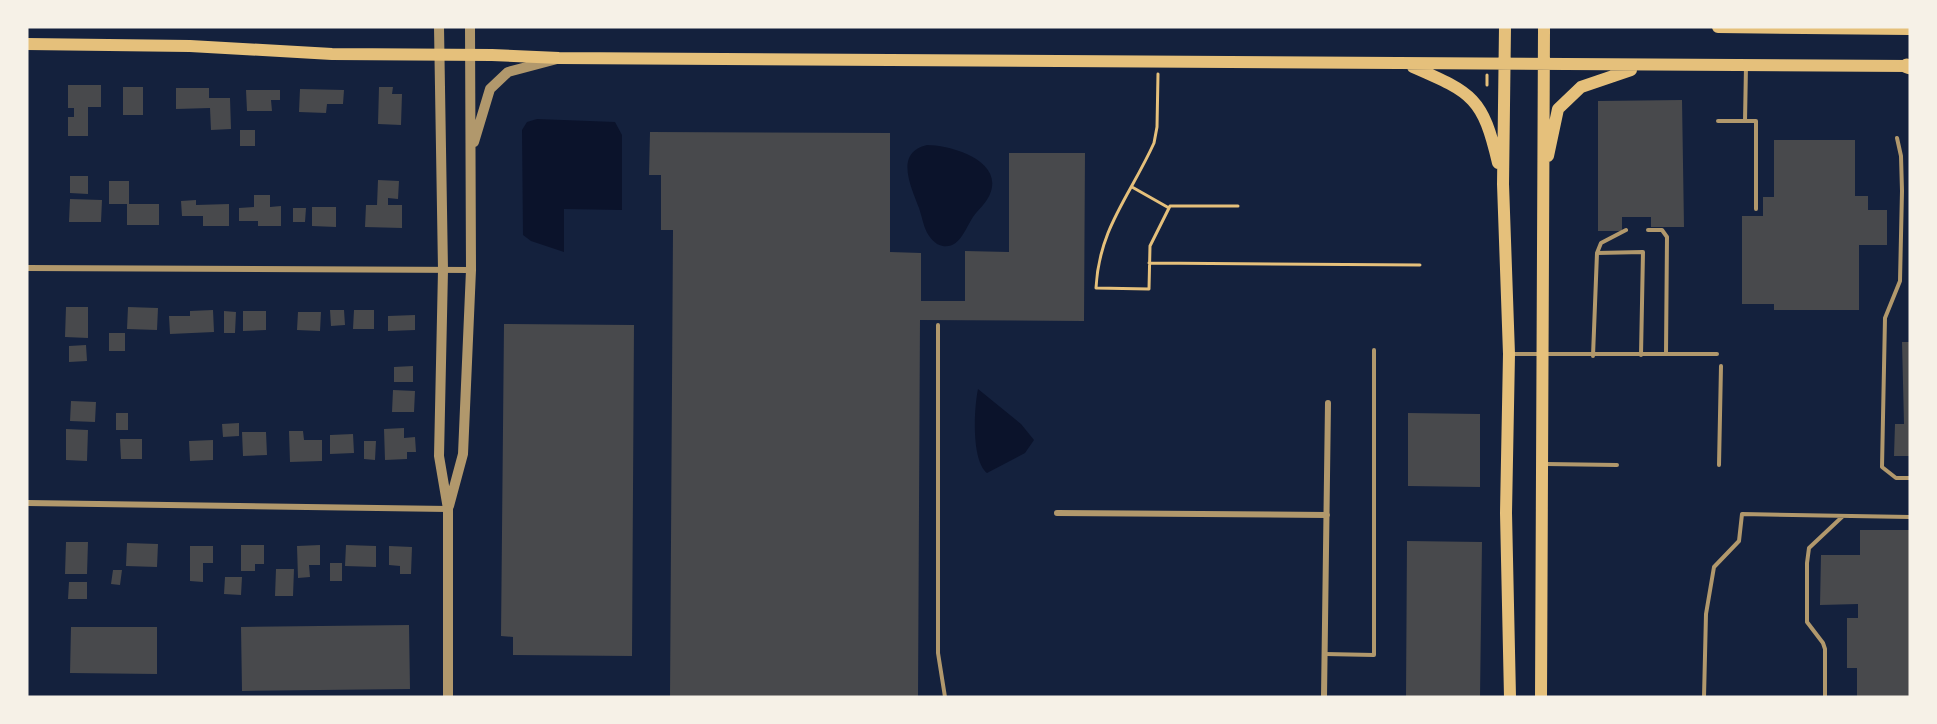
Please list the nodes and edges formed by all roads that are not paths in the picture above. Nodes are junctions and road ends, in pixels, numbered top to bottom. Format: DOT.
graph roads {
  1 [pos="439,27"];
  2 [pos="470,27"];
  3 [pos="1504,27"];
  4 [pos="1544,27"];
  5 [pos="1718,27"];
  6 [pos="1910,28"];
  7 [pos="27,44"];
  8 [pos="439,54"];
  9 [pos="470,54"];
  10 [pos="559,58"];
  11 [pos="1406,64"];
  12 [pos="1504,65"];
  13 [pos="1544,65"];
  14 [pos="1647,65"];
  15 [pos="1746,65"];
  16 [pos="1909,66"];
  17 [pos="1718,121"];
  18 [pos="1745,121"];
  19 [pos="1897,138"];
  20 [pos="470,160"];
  21 [pos="1543,183"];
  22 [pos="1503,184"];
  23 [pos="1756,209"];
  24 [pos="1626,230"];
  25 [pos="1648,230"];
  26 [pos="1597,253"];
  27 [pos="27,268"];
  28 [pos="443,270"];
  29 [pos="471,270"];
  30 [pos="938,325"];
  31 [pos="1374,350"];
  32 [pos="1509,354"];
  33 [pos="1542,354"];
  34 [pos="1666,354"];
  35 [pos="1717,354"];
  36 [pos="1641,355"];
  37 [pos="1593,356"];
  38 [pos="1721,366"];
  39 [pos="1328,403"];
  40 [pos="1541,465"];
  41 [pos="1617,465"];
  42 [pos="1719,465"];
  43 [pos="1910,478"];
  44 [pos="27,503"];
  45 [pos="448,509"];
  46 [pos="1057,513"];
  47 [pos="1327,515"];
  48 [pos="1844,516"];
  49 [pos="1910,517"];
  50 [pos="1324,654"];
  51 [pos="448,697"];
  52 [pos="945,697"];
  53 [pos="1324,697"];
  54 [pos="1510,697"];
  55 [pos="1542,697"];
  56 [pos="1704,697"];
  57 [pos="1825,697"];
  1 -- 8 [label="street"];
  2 -- 9 [label="street"];
  3 -- 12 [label="main road"];
  4 -- 13 [label="main road"];
  5 -- 6 [label="main road"];
  7 -- 8 [label="main road"];
  8 -- 9 [label="main road"];
  8 -- 28 [label="street"];
  9 -- 10 [label="main road"];
  9 -- 20 [label="street"];
  10 -- 11 [label="main road"];
  10 -- 20 [label="street"];
  11 -- 12 [label="main road"];
  11 -- 22 [label="main road"];
  12 -- 13 [label="main road"];
  12 -- 22 [label="main road"];
  13 -- 14 [label="main road"];
  13 -- 21 [label="main road"];
  14 -- 15 [label="main road"];
  14 -- 21 [label="main road"];
  15 -- 16 [label="main road"];
  15 -- 18 [label="lane"];
  17 -- 18 [label="lane"];
  18 -- 23 [label="lane"];
  19 -- 43 [label="lane"];
  20 -- 29 [label="street"];
  21 -- 33 [label="main road"];
  22 -- 32 [label="main road"];
  24 -- 26 [label="lane"];
  25 -- 34 [label="lane"];
  26 -- 36 [label="lane"];
  26 -- 37 [label="lane"];
  27 -- 28 [label="street"];
  28 -- 29 [label="street"];
  28 -- 45 [label="street"];
  29 -- 45 [label="street"];
  30 -- 52 [label="lane"];
  31 -- 50 [label="lane"];
  32 -- 33 [label="lane"];
  32 -- 54 [label="main road"];
  33 -- 37 [label="lane"];
  33 -- 40 [label="main road"];
  34 -- 35 [label="lane"];
  34 -- 36 [label="lane"];
  36 -- 37 [label="lane"];
  38 -- 42 [label="lane"];
  39 -- 47 [label="street"];
  40 -- 41 [label="lane"];
  40 -- 55 [label="main road"];
  44 -- 45 [label="street"];
  45 -- 51 [label="street"];
  46 -- 47 [label="street"];
  47 -- 50 [label="street"];
  48 -- 49 [label="lane"];
  48 -- 56 [label="lane"];
  48 -- 57 [label="lane"];
  50 -- 53 [label="street"];
}
